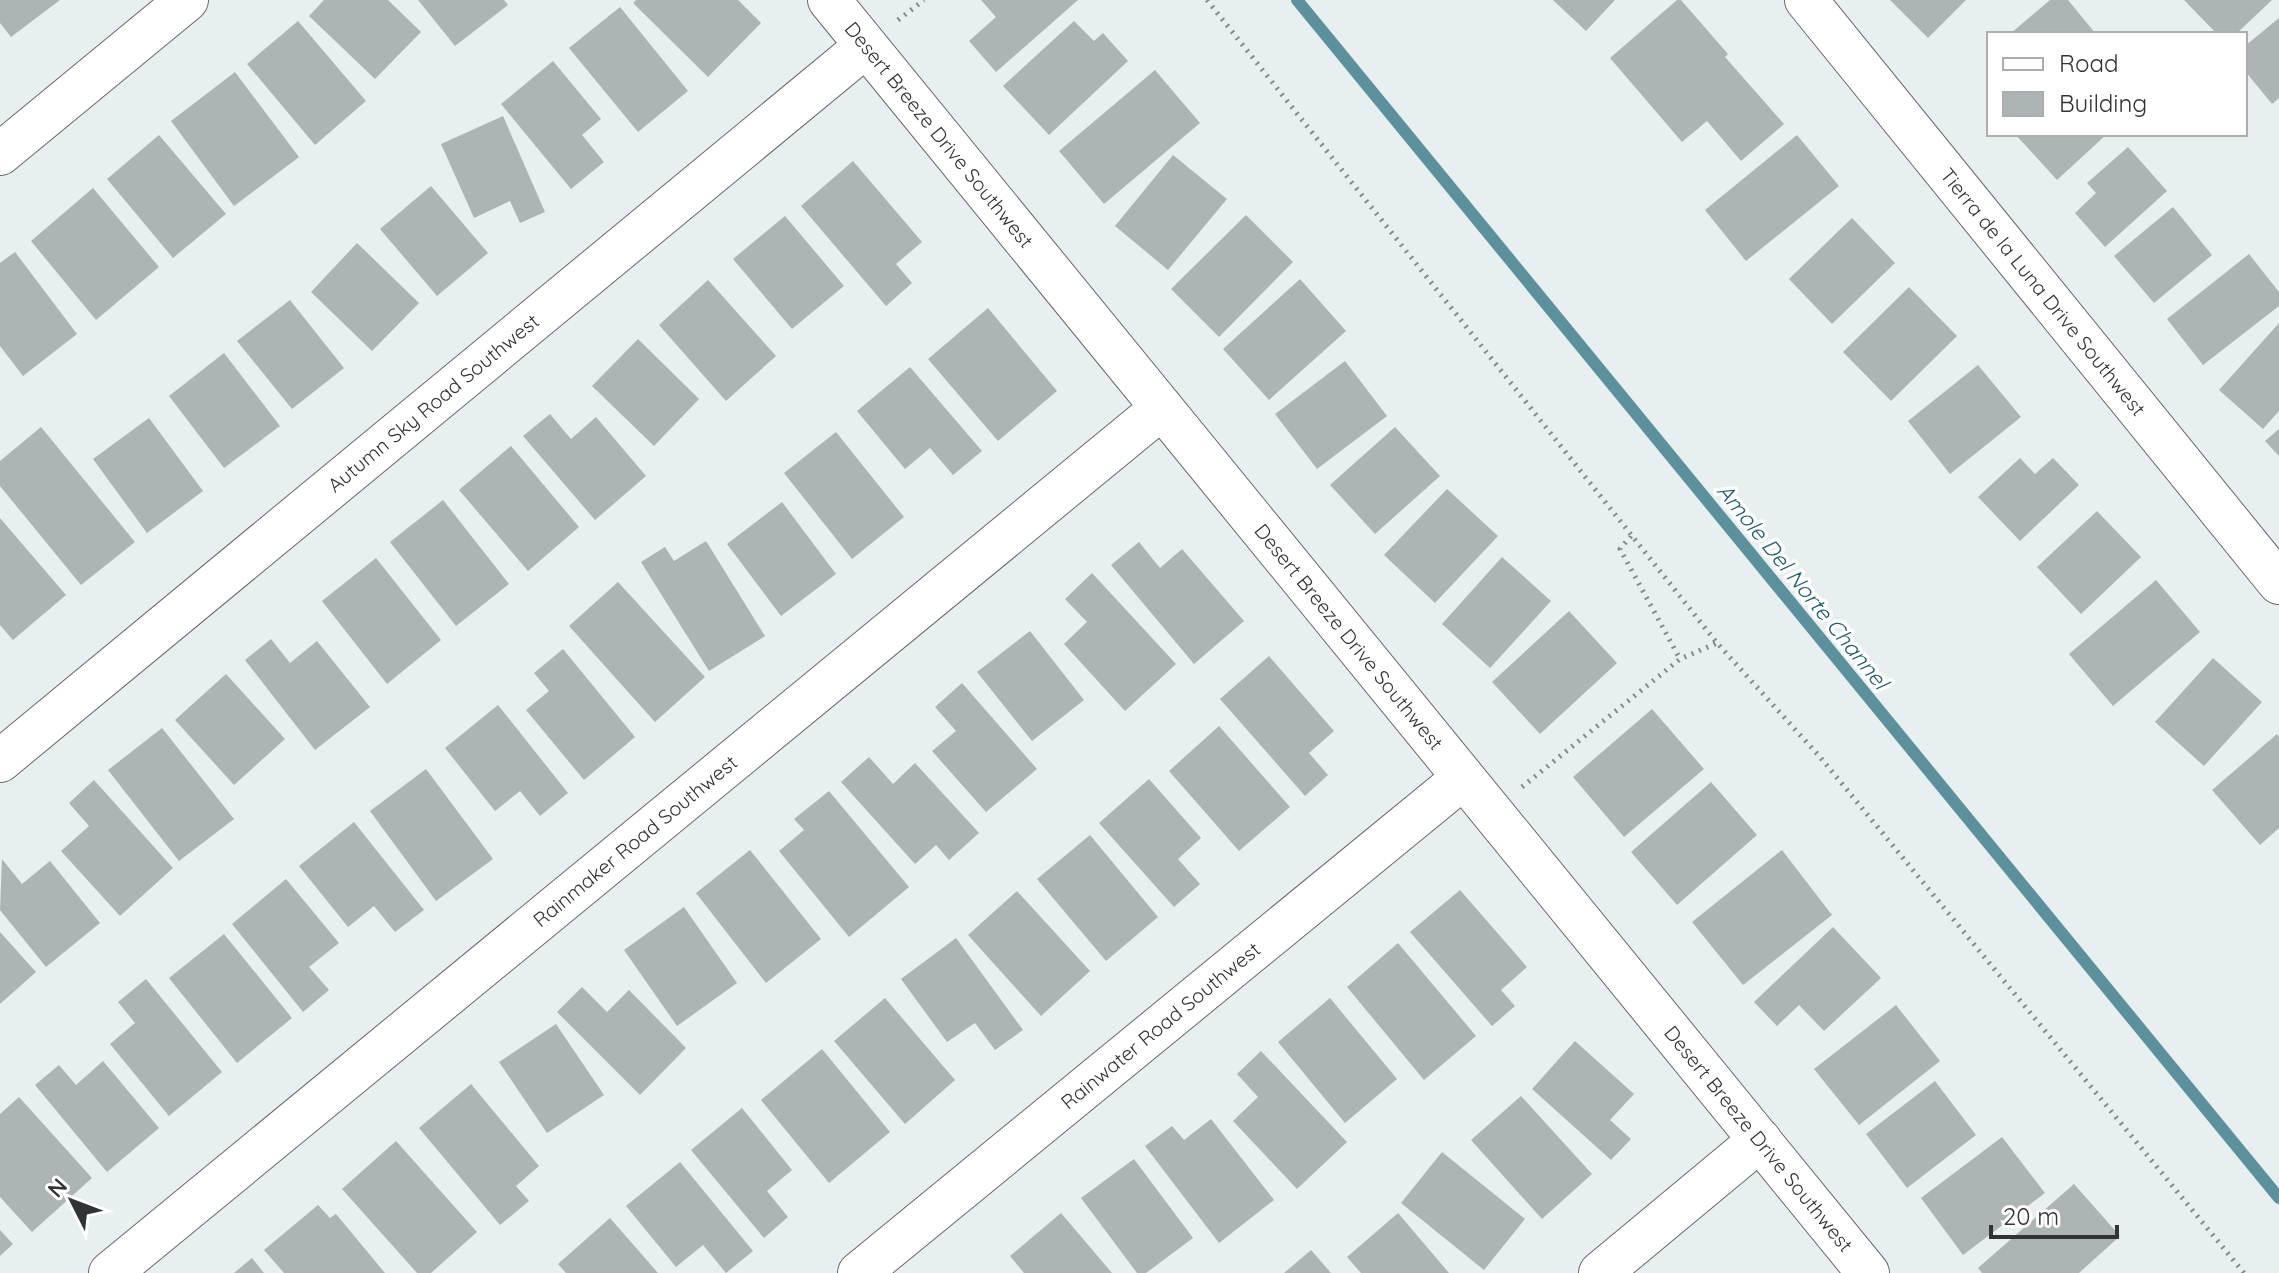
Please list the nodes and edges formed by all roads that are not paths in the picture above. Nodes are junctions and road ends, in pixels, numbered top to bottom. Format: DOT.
graph roads {
  1 [pos="187,0"];
  2 [pos="829,0"];
  3 [pos="1806,0"];
  4 [pos="866,46"];
  5 [pos="0,154"];
  6 [pos="1162,408"];
  7 [pos="2279,583"];
  8 [pos="0,761"];
  9 [pos="1462,779"];
  10 [pos="1760,1140"];
  11 [pos="110,1273"];
  12 [pos="859,1273"];
  13 [pos="1600,1273"];
  14 [pos="1868,1273"];
  1 -- 5 [label="street"];
  2 -- 4 [label="street, Desert Breeze Drive Southwest"];
  3 -- 7 [label="street, Tierra de la Luna Drive Southwest"];
  4 -- 6 [label="street, Desert Breeze Drive Southwest"];
  4 -- 8 [label="street, Autumn Sky Road Southwest"];
  6 -- 9 [label="street, Desert Breeze Drive Southwest"];
  6 -- 11 [label="street, Rainmaker Road Southwest"];
  9 -- 10 [label="street, Desert Breeze Drive Southwest"];
  9 -- 12 [label="street, Rainwater Road Southwest"];
  10 -- 13 [label="street"];
  10 -- 14 [label="street, Desert Breeze Drive Southwest"];
}
